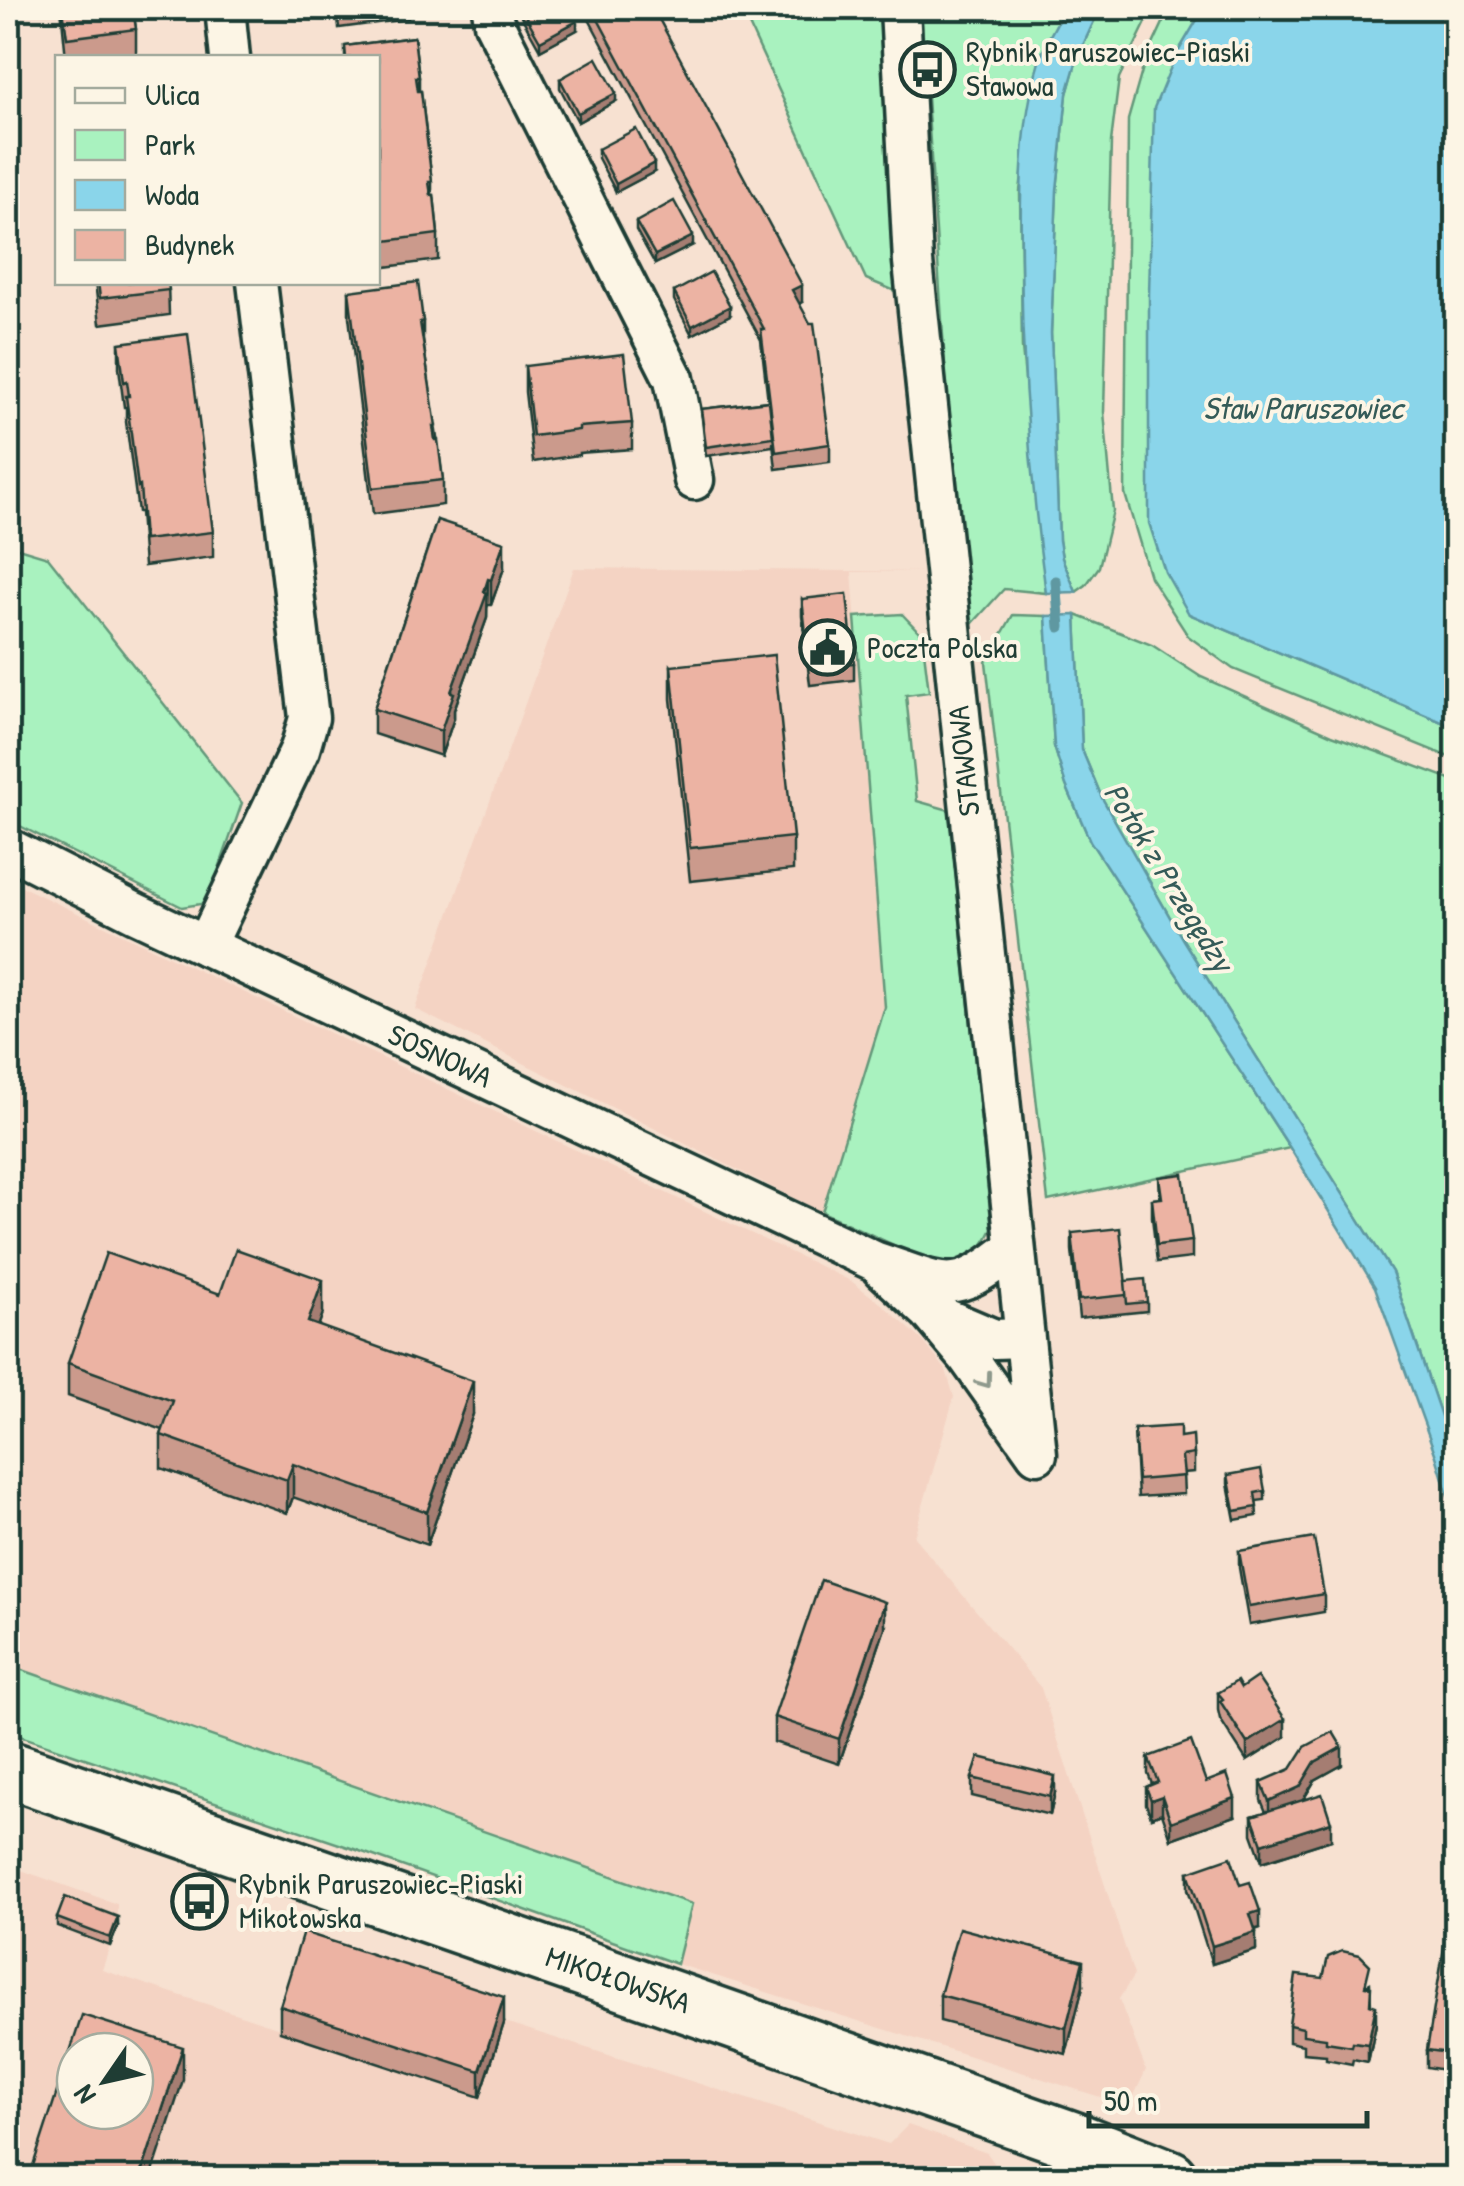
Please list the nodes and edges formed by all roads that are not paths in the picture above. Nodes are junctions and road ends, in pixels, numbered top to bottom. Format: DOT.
graph roads {
  1 [pos="224,8"];
  2 [pos="492,8"];
  3 [pos="900,8"];
  4 [pos="230,55"];
  5 [pos="257,285"];
  6 [pos="694,480"];
  7 [pos="8,848"];
  8 [pos="206,946"];
  9 [pos="1015,1247"];
  10 [pos="935,1297"];
  11 [pos="1024,1330"];
  12 [pos="8,1770"];
  13 [pos="1169,2178"];
  1 -- 4 [label="street"];
  2 -- 6 [label="street"];
  3 -- 9 [label="street, STAWOWA"];
  5 -- 8 [label="street"];
  7 -- 8 [label="street, SOSNOWA"];
  8 -- 10 [label="street, SOSNOWA"];
  9 -- 10 [label="street"];
  9 -- 11 [label="street, STAWOWA"];
  10 -- 11 [label="street, SOSNOWA"];
  10 -- 11 [label="street, STAWOWA, one-way"];
  12 -- 13 [label="main road, MIKOŁOWSKA"];
}
